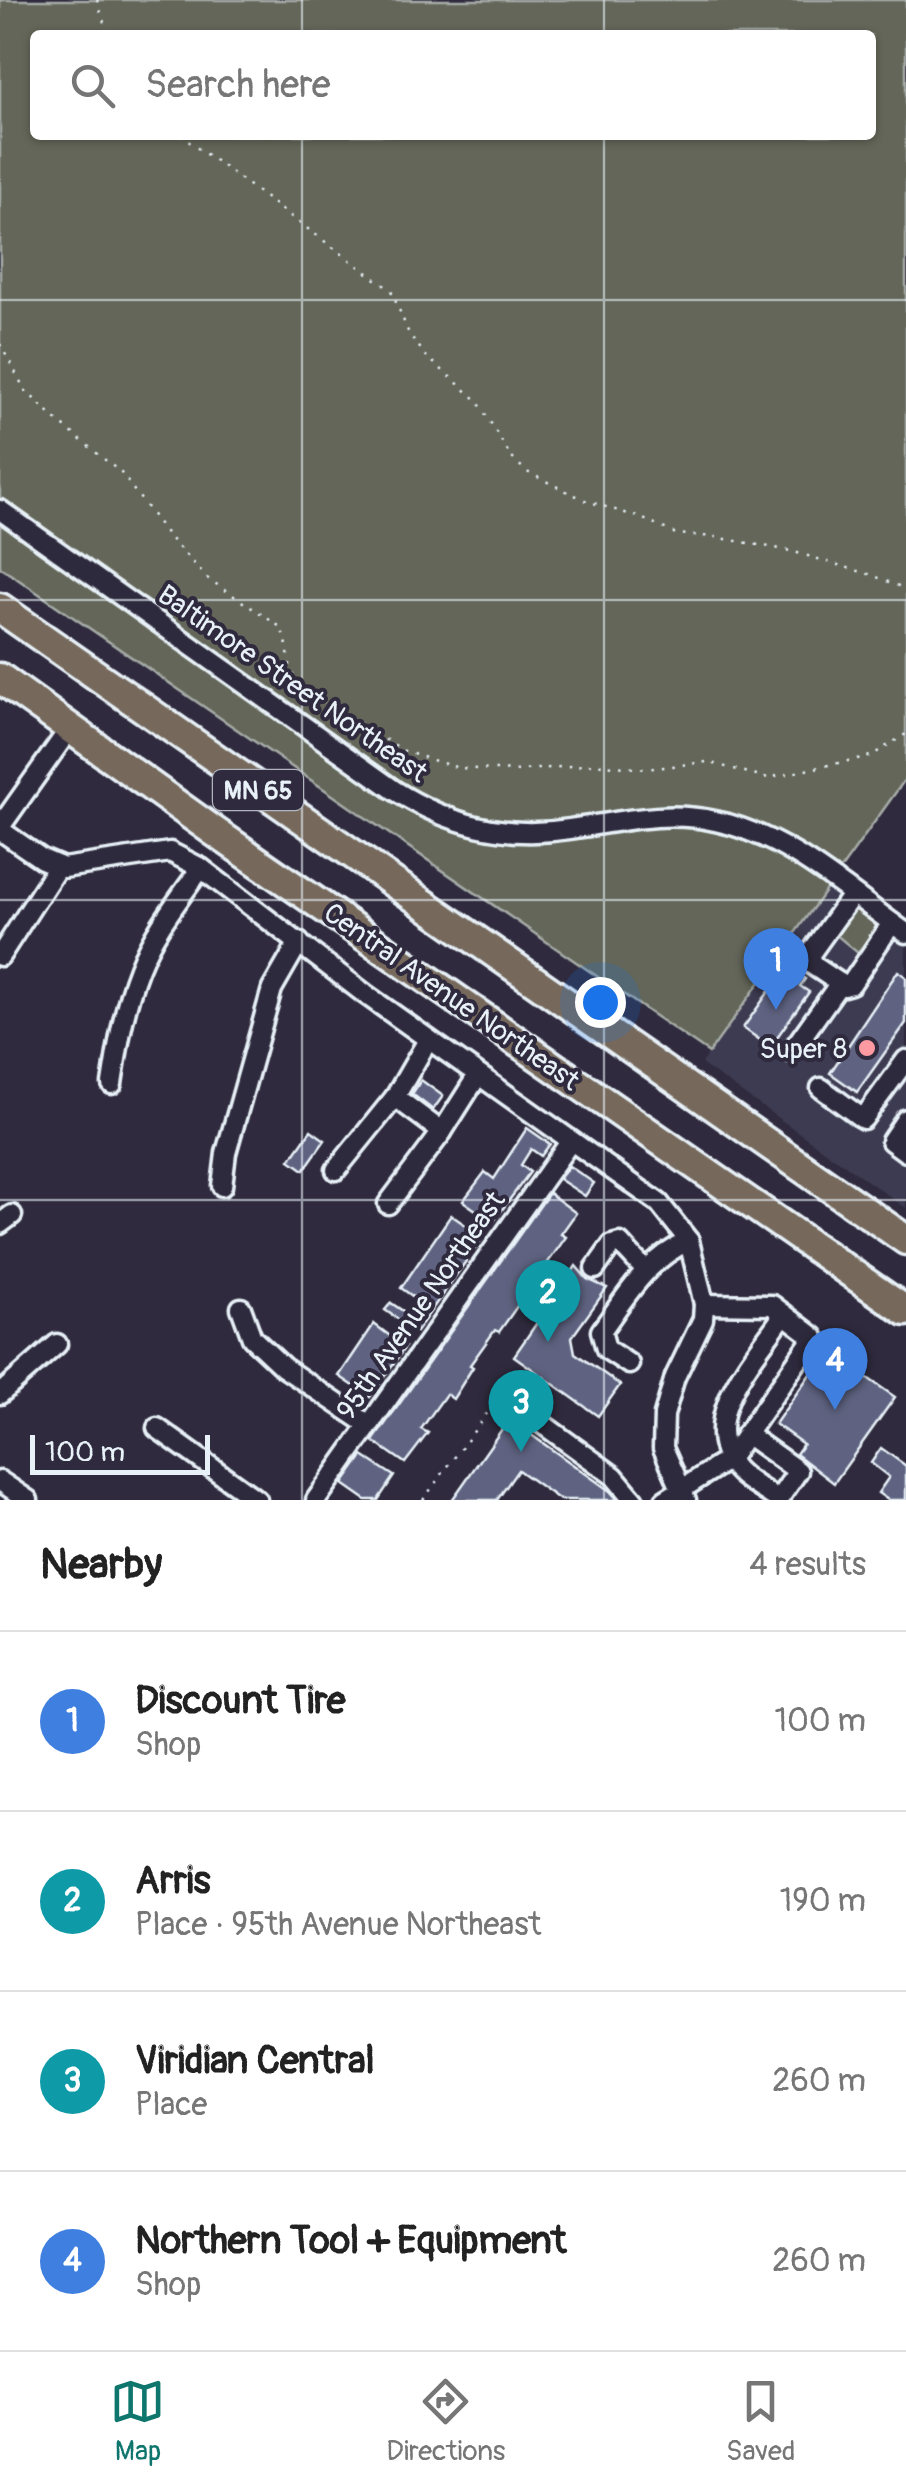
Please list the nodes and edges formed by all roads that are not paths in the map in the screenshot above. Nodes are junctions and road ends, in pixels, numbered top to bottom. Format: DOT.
graph roads {
  1 [pos="0,510"];
  2 [pos="0,608"];
  3 [pos="0,678"];
  4 [pos="70,728"];
  5 [pos="0,828"];
  6 [pos="58,866"];
  7 [pos="201,868"];
  8 [pos="852,895"];
  9 [pos="899,928"];
  10 [pos="299,942"];
  11 [pos="0,956"];
  12 [pos="840,984"];
  13 [pos="428,1040"];
  14 [pos="791,1052"];
  15 [pos="906,1060"];
  16 [pos="478,1076"];
  17 [pos="112,1084"];
  18 [pos="820,1088"];
  19 [pos="394,1097"];
  20 [pos="906,1118"];
  21 [pos="442,1132"];
  22 [pos="570,1142"];
  23 [pos="906,1152"];
  24 [pos="336,1170"];
  25 [pos="222,1186"];
  26 [pos="388,1204"];
  27 [pos="906,1240"];
  28 [pos="689,1241"];
  29 [pos="595,1269"];
  30 [pos="645,1270"];
  31 [pos="704,1304"];
  32 [pos="241,1308"];
  33 [pos="906,1311"];
  34 [pos="784,1314"];
  35 [pos="57,1344"];
  36 [pos="629,1364"];
  37 [pos="0,1394"];
  38 [pos="514,1404"];
  39 [pos="369,1425"];
  40 [pos="157,1428"];
  41 [pos="746,1434"];
  42 [pos="729,1459"];
  43 [pos="0,1481"];
  44 [pos="677,1497"];
  45 [pos="28,1500"];
  46 [pos="258,1500"];
  47 [pos="316,1500"];
  48 [pos="634,1500"];
  1 -- 8 [label="street, Baltimore Street Northeast"];
  2 -- 27 [label="highway, MN 65"];
  3 -- 4 [label="highway, Central Avenue Northeast / MN 65"];
  4 -- 5 [label="street"];
  4 -- 33 [label="highway, Central Avenue Northeast / MN 65"];
  5 -- 6 [label="street"];
  6 -- 7 [label="street"];
  6 -- 11 [label="street"];
  7 -- 10 [label="street"];
  7 -- 17 [label="street"];
  8 -- 9 [label="street, Baltimore Street Northeast"];
  8 -- 12 [label="street"];
  9 -- 12 [label="street"];
  10 -- 13 [label="street"];
  10 -- 25 [label="street"];
  12 -- 14 [label="street"];
  13 -- 16 [label="street"];
  13 -- 19 [label="street"];
  15 -- 18 [label="street"];
  16 -- 21 [label="street"];
  16 -- 22 [label="street"];
  19 -- 21 [label="street"];
  19 -- 24 [label="street"];
  20 -- 23 [label="street"];
  21 -- 26 [label="street"];
  22 -- 28 [label="street"];
  22 -- 39 [label="street, 95th Avenue Northeast"];
  28 -- 30 [label="street"];
  28 -- 31 [label="street"];
  29 -- 30 [label="street"];
  30 -- 36 [label="street"];
  31 -- 34 [label="street"];
  31 -- 44 [label="street"];
  32 -- 39 [label="street"];
  34 -- 41 [label="street"];
  34 -- 42 [label="street"];
  35 -- 37 [label="street"];
  38 -- 48 [label="street"];
  39 -- 47 [label="street, 95th Avenue Northeast"];
  40 -- 46 [label="street"];
  41 -- 42 [label="street"];
  41 -- 42 [label="street"];
  42 -- 44 [label="street"];
  43 -- 45 [label="street"];
}
